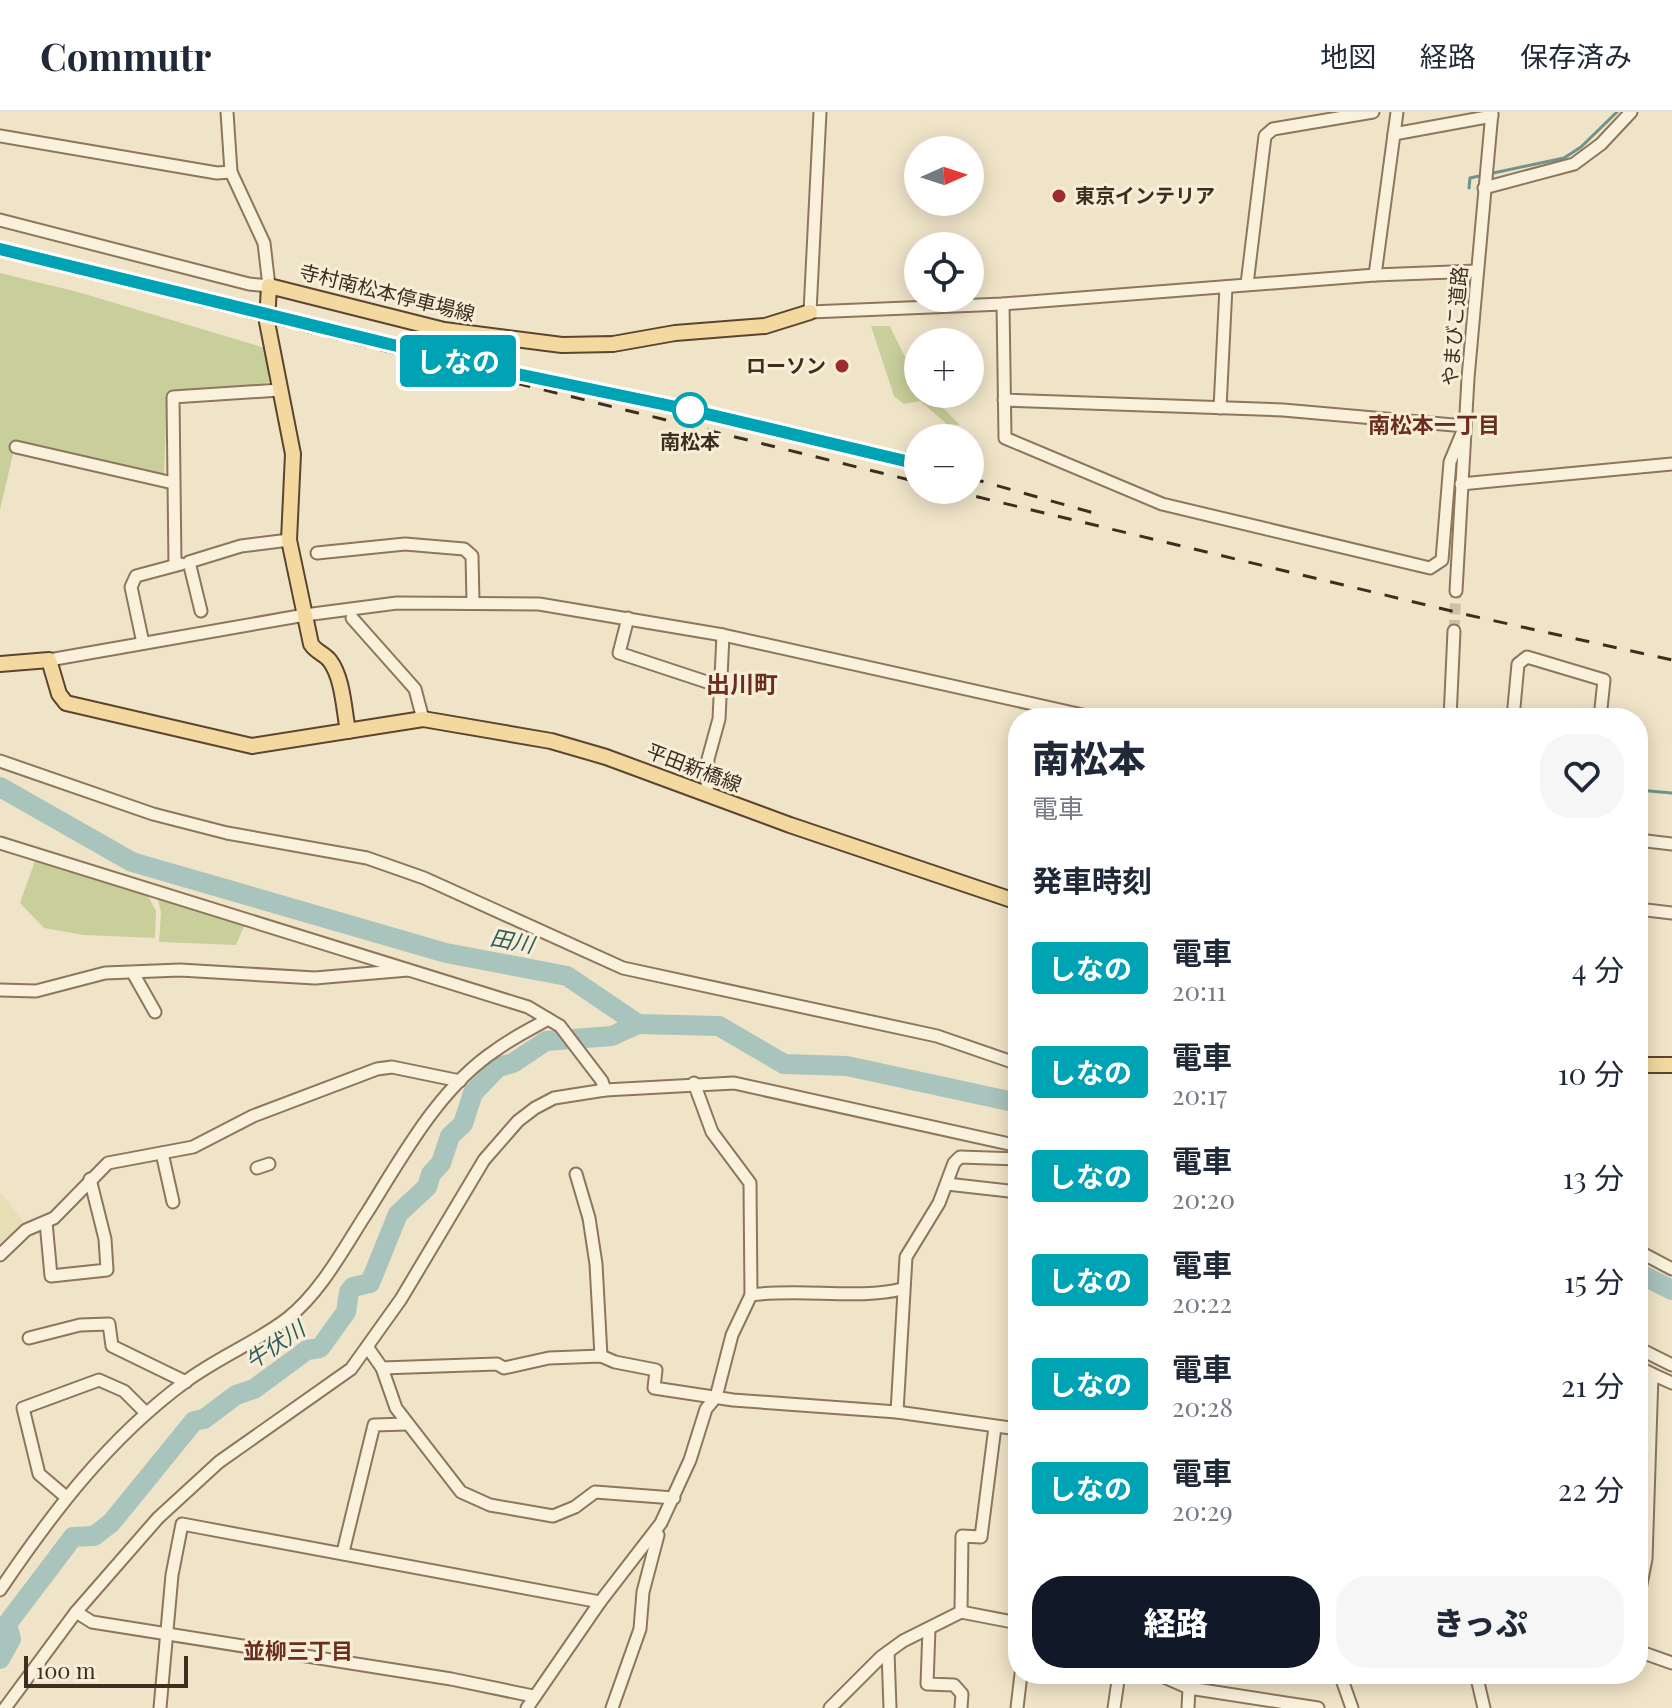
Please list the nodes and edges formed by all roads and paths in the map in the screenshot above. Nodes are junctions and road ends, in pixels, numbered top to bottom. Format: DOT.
graph roads {
  1 [pos="227,112"];
  2 [pos="820,112"];
  3 [pos="1373,112"];
  4 [pos="1397,112"];
  5 [pos="1631,112"];
  6 [pos="1492,114"];
  7 [pos="1394,134"];
  8 [pos="0,136"];
  9 [pos="231,172"];
  10 [pos="1485,185"];
  11 [pos="0,220"];
  12 [pos="1477,271"];
  13 [pos="1375,275"];
  14 [pos="1247,284"];
  15 [pos="269,286"];
  16 [pos="1226,287"];
  17 [pos="1003,304"];
  18 [pos="810,312"];
  19 [pos="280,390"];
  20 [pos="1004,400"];
  21 [pos="1220,408"];
  22 [pos="1465,426"];
  23 [pos="16,447"];
  24 [pos="1672,464"];
  25 [pos="173,483"];
  26 [pos="1461,484"];
  27 [pos="289,540"];
  28 [pos="317,553"];
  29 [pos="189,562"];
  30 [pos="175,565"];
  31 [pos="1456,591"];
  32 [pos="473,602"];
  33 [pos="201,611"];
  34 [pos="305,615"];
  35 [pos="352,618"];
  36 [pos="628,618"];
  37 [pos="1454,631"];
  38 [pos="723,635"];
  39 [pos="143,643"];
  40 [pos="49,660"];
  41 [pos="0,664"];
  42 [pos="722,687"];
  43 [pos="1051,708"];
  44 [pos="1450,708"];
  45 [pos="1514,708"];
  46 [pos="1601,708"];
  47 [pos="423,719"];
  48 [pos="348,731"];
  49 [pos="0,761"];
  50 [pos="707,795"];
  51 [pos="1648,841"];
  52 [pos="0,843"];
  53 [pos="1672,844"];
  54 [pos="1008,899"];
  55 [pos="1648,910"];
  56 [pos="1672,913"];
  57 [pos="415,969"];
  58 [pos="133,973"];
  59 [pos="0,990"];
  60 [pos="155,1012"];
  61 [pos="548,1019"];
  62 [pos="1008,1061"];
  63 [pos="1648,1065"];
  64 [pos="1672,1065"];
  65 [pos="460,1081"];
  66 [pos="694,1083"];
  67 [pos="604,1088"];
  68 [pos="1008,1144"];
  69 [pos="162,1153"];
  70 [pos="1008,1159"];
  71 [pos="576,1174"];
  72 [pos="90,1179"];
  73 [pos="947,1184"];
  74 [pos="1008,1191"];
  75 [pos="173,1202"];
  76 [pos="46,1222"];
  77 [pos="0,1255"];
  78 [pos="1648,1256"];
  79 [pos="1672,1269"];
  80 [pos="902,1289"];
  81 [pos="751,1295"];
  82 [pos="29,1338"];
  83 [pos="368,1348"];
  84 [pos="1648,1353"];
  85 [pos="601,1356"];
  86 [pos="1672,1365"];
  87 [pos="382,1368"];
  88 [pos="1648,1372"];
  89 [pos="1652,1374"];
  90 [pos="186,1382"];
  91 [pos="1672,1383"];
  92 [pos="716,1397"];
  93 [pos="897,1412"];
  94 [pos="146,1413"];
  95 [pos="407,1424"];
  96 [pos="995,1427"];
  97 [pos="1008,1428"];
  98 [pos="66,1497"];
  99 [pos="1648,1497"];
  100 [pos="674,1498"];
  101 [pos="661,1523"];
  102 [pos="343,1552"];
  103 [pos="0,1590"];
  104 [pos="600,1602"];
  105 [pos="76,1612"];
  106 [pos="961,1612"];
  107 [pos="1008,1621"];
  108 [pos="929,1629"];
  109 [pos="166,1632"];
  110 [pos="888,1652"];
  111 [pos="1648,1655"];
  112 [pos="1672,1663"];
  113 [pos="1020,1684"];
  114 [pos="1118,1684"];
  115 [pos="1180,1684"];
  116 [pos="1344,1684"];
  117 [pos="1478,1684"];
  118 [pos="1189,1688"];
  119 [pos="533,1696"];
  120 [pos="5,1708"];
  121 [pos="160,1708"];
  122 [pos="527,1708"];
  123 [pos="612,1708"];
  124 [pos="830,1708"];
  125 [pos="890,1708"];
  126 [pos="961,1708"];
  127 [pos="1017,1708"];
  128 [pos="1114,1708"];
  129 [pos="1188,1708"];
  130 [pos="1318,1708"];
  131 [pos="1352,1708"];
  132 [pos="1484,1708"];
  1 -- 9 [label="street"];
  2 -- 18 [label="street"];
  3 -- 14 [label="street"];
  4 -- 7 [label="street"];
  5 -- 10 [label="street"];
  6 -- 7 [label="street"];
  6 -- 10 [label="street, やまびこ道路"];
  7 -- 13 [label="street"];
  8 -- 9 [label="street"];
  9 -- 15 [label="street"];
  10 -- 12 [label="street, やまびこ道路"];
  11 -- 15 [label="street"];
  12 -- 13 [label="street"];
  12 -- 22 [label="street, やまびこ道路"];
  13 -- 14 [label="street"];
  14 -- 16 [label="street"];
  15 -- 18 [label="main road, 寺村南松本停車場線"];
  15 -- 19 [label="main road, 寺村南松本停車場線"];
  16 -- 17 [label="street"];
  16 -- 21 [label="street"];
  17 -- 18 [label="street"];
  17 -- 20 [label="street"];
  19 -- 25 [label="street"];
  19 -- 27 [label="main road, 寺村南松本停車場線"];
  20 -- 21 [label="street"];
  20 -- 22 [label="street"];
  21 -- 22 [label="street"];
  22 -- 26 [label="street, やまびこ道路"];
  23 -- 25 [label="street"];
  24 -- 26 [label="street"];
  25 -- 30 [label="street"];
  26 -- 31 [label="street, やまびこ道路"];
  27 -- 29 [label="street"];
  27 -- 34 [label="main road, 寺村南松本停車場線"];
  28 -- 32 [label="street"];
  29 -- 30 [label="street"];
  29 -- 33 [label="street"];
  30 -- 39 [label="street"];
  32 -- 34 [label="street"];
  32 -- 36 [label="street"];
  34 -- 39 [label="street"];
  34 -- 48 [label="main road, 寺村南松本停車場線"];
  35 -- 47 [label="street"];
  36 -- 38 [label="street"];
  36 -- 42 [label="street"];
  37 -- 44 [label="street"];
  38 -- 42 [label="street"];
  38 -- 43 [label="street"];
  39 -- 40 [label="street"];
  40 -- 41 [label="main road"];
  40 -- 48 [label="main road"];
  42 -- 50 [label="street"];
  45 -- 46 [label="street"];
  47 -- 48 [label="main road, 平田新橋線"];
  47 -- 50 [label="main road, 平田新橋線"];
  49 -- 62 [label="street"];
  50 -- 54 [label="main road, 平田新橋線"];
  51 -- 53 [label="street"];
  52 -- 57 [label="street"];
  55 -- 56 [label="street"];
  57 -- 58 [label="street"];
  57 -- 61 [label="street"];
  58 -- 59 [label="street"];
  58 -- 60 [label="street"];
  61 -- 65 [label="street"];
  61 -- 67 [label="street"];
  63 -- 64 [label="main road"];
  65 -- 69 [label="street"];
  65 -- 90 [label="street"];
  66 -- 67 [label="street"];
  66 -- 68 [label="street"];
  66 -- 81 [label="street"];
  67 -- 83 [label="street"];
  69 -- 72 [label="street"];
  69 -- 75 [label="street"];
  70 -- 73 [label="street"];
  71 -- 85 [label="street"];
  72 -- 76 [label="street"];
  72 -- 76 [label="street"];
  73 -- 74 [label="street"];
  73 -- 80 [label="street"];
  76 -- 77 [label="street"];
  78 -- 79 [label="street"];
  80 -- 81 [label="street"];
  80 -- 93 [label="street"];
  81 -- 92 [label="street"];
  82 -- 90 [label="street"];
  83 -- 87 [label="street"];
  83 -- 105 [label="street"];
  84 -- 86 [label="street"];
  85 -- 87 [label="street"];
  85 -- 92 [label="street"];
  87 -- 95 [label="street"];
  88 -- 89 [label="street"];
  89 -- 91 [label="street"];
  89 -- 99 [label="street"];
  90 -- 94 [label="street"];
  92 -- 93 [label="street"];
  92 -- 100 [label="street"];
  93 -- 96 [label="street"];
  94 -- 98 [label="street"];
  94 -- 98 [label="street"];
  95 -- 100 [label="street"];
  95 -- 102 [label="street"];
  96 -- 97 [label="street"];
  96 -- 106 [label="street"];
  98 -- 103 [label="street"];
  100 -- 101 [label="street"];
  101 -- 104 [label="street"];
  101 -- 123 [label="street"];
  102 -- 104 [label="street"];
  102 -- 109 [label="street"];
  104 -- 119 [label="street"];
  105 -- 109 [label="street"];
  105 -- 120 [label="street"];
  106 -- 107 [label="street"];
  106 -- 108 [label="street"];
  108 -- 110 [label="street"];
  108 -- 126 [label="street"];
  109 -- 119 [label="street"];
  109 -- 121 [label="street"];
  110 -- 124 [label="street"];
  110 -- 125 [label="street"];
  111 -- 112 [label="street"];
  113 -- 127 [label="street"];
  114 -- 128 [label="street"];
  115 -- 118 [label="street"];
  116 -- 131 [label="street"];
  117 -- 132 [label="street"];
  118 -- 129 [label="street"];
  118 -- 130 [label="street"];
  119 -- 122 [label="street"];
}
